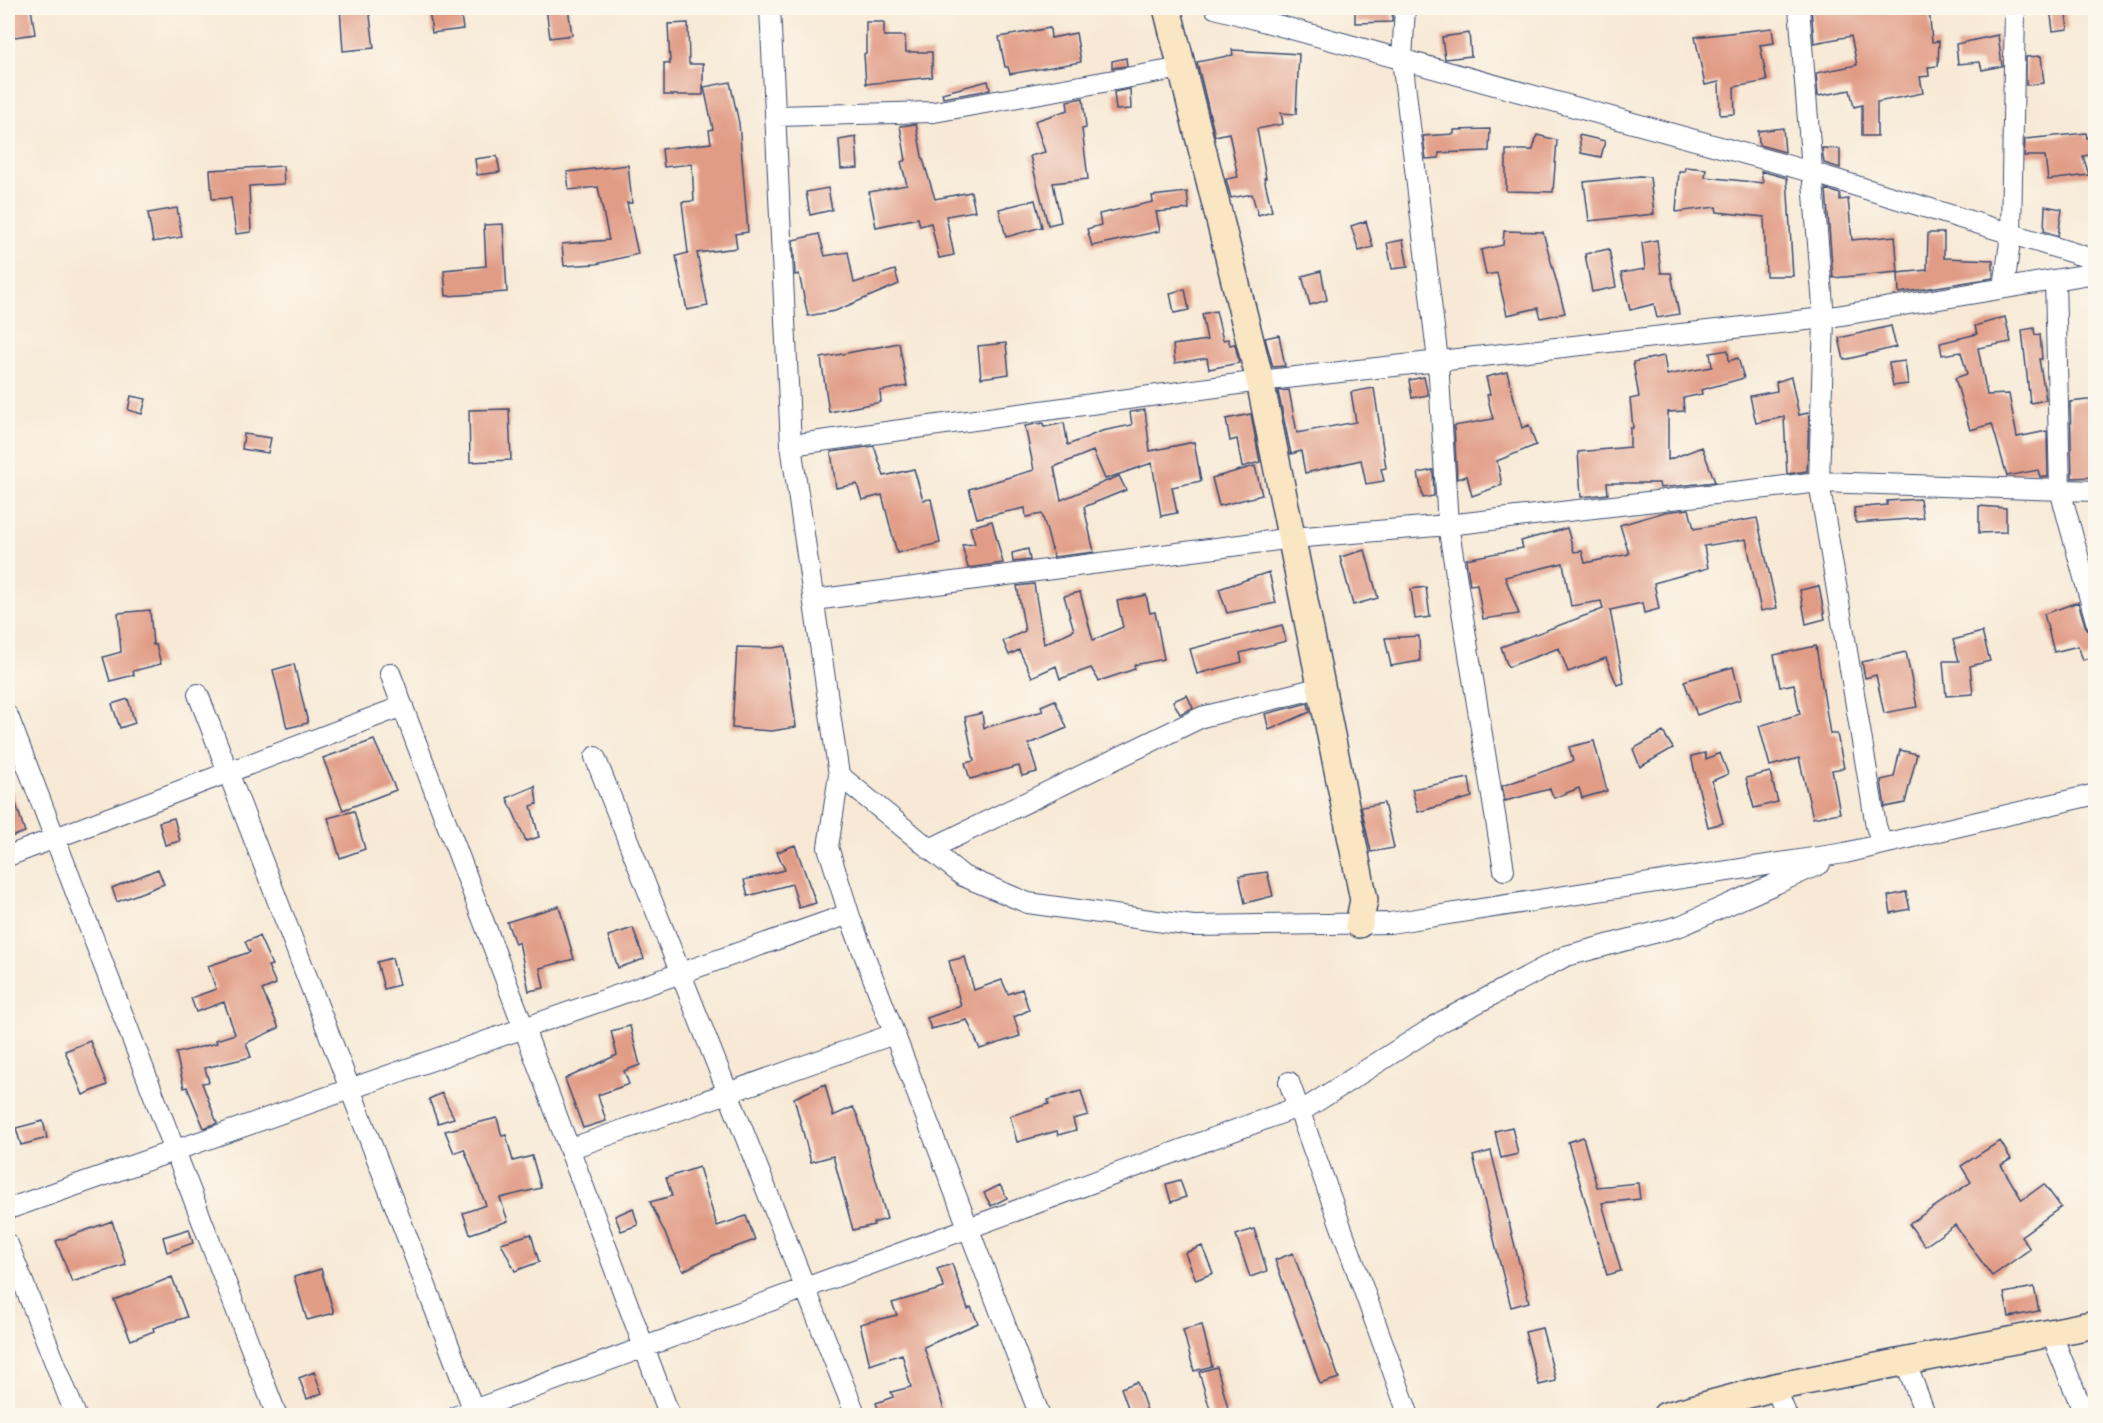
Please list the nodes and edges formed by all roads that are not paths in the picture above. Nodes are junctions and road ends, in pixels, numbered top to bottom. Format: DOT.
graph roads {
  1 [pos="770,8"];
  2 [pos="1167,8"];
  3 [pos="1215,8"];
  4 [pos="1405,8"];
  5 [pos="1798,8"];
  6 [pos="2014,8"];
  7 [pos="1402,59"];
  8 [pos="1182,68"];
  9 [pos="776,116"];
  10 [pos="1811,172"];
  11 [pos="2011,234"];
  12 [pos="2096,260"];
  13 [pos="2096,273"];
  14 [pos="2055,280"];
  15 [pos="2004,288"];
  16 [pos="1824,318"];
  17 [pos="1438,361"];
  18 [pos="1260,381"];
  19 [pos="791,445"];
  20 [pos="1819,482"];
  21 [pos="2060,490"];
  22 [pos="2096,491"];
  23 [pos="1448,525"];
  24 [pos="1293,538"];
  25 [pos="814,600"];
  26 [pos="2096,621"];
  27 [pos="390,674"];
  28 [pos="1322,687"];
  29 [pos="198,694"];
  30 [pos="403,706"];
  31 [pos="8,716"];
  32 [pos="595,757"];
  33 [pos="228,772"];
  34 [pos="839,775"];
  35 [pos="2096,794"];
  36 [pos="55,838"];
  37 [pos="1882,844"];
  38 [pos="930,849"];
  39 [pos="1845,853"];
  40 [pos="8,856"];
  41 [pos="1504,870"];
  42 [pos="849,914"];
  43 [pos="1359,924"];
  44 [pos="681,973"];
  45 [pos="524,1027"];
  46 [pos="894,1034"];
  47 [pos="1289,1082"];
  48 [pos="350,1088"];
  49 [pos="728,1093"];
  50 [pos="1299,1109"];
  51 [pos="569,1149"];
  52 [pos="174,1150"];
  53 [pos="8,1209"];
  54 [pos="968,1228"];
  55 [pos="8,1244"];
  56 [pos="806,1288"];
  57 [pos="2096,1324"];
  58 [pos="2051,1333"];
  59 [pos="644,1347"];
  60 [pos="1905,1361"];
  61 [pos="1775,1387"];
  62 [pos="469,1414"];
  63 [pos="76,1416"];
  64 [pos="277,1416"];
  65 [pos="670,1416"];
  66 [pos="856,1416"];
  67 [pos="1040,1416"];
  68 [pos="1409,1416"];
  69 [pos="1666,1416"];
  70 [pos="1786,1416"];
  71 [pos="1926,1416"];
  72 [pos="2085,1416"];
  1 -- 9 [label="street"];
  2 -- 8 [label="street"];
  3 -- 7 [label="street"];
  4 -- 7 [label="street"];
  5 -- 10 [label="street"];
  6 -- 11 [label="street"];
  7 -- 10 [label="street"];
  7 -- 17 [label="street"];
  8 -- 9 [label="street"];
  8 -- 18 [label="street"];
  9 -- 19 [label="street"];
  10 -- 11 [label="street"];
  10 -- 16 [label="street"];
  11 -- 12 [label="street"];
  11 -- 15 [label="street"];
  13 -- 14 [label="street"];
  14 -- 15 [label="street"];
  14 -- 21 [label="street"];
  15 -- 16 [label="street"];
  16 -- 17 [label="street"];
  16 -- 20 [label="street"];
  17 -- 18 [label="street"];
  17 -- 23 [label="street"];
  18 -- 19 [label="street"];
  18 -- 24 [label="street"];
  19 -- 25 [label="street"];
  20 -- 21 [label="street"];
  20 -- 23 [label="street"];
  20 -- 37 [label="street"];
  21 -- 22 [label="street"];
  21 -- 26 [label="street"];
  23 -- 24 [label="street"];
  23 -- 41 [label="street"];
  24 -- 25 [label="street"];
  24 -- 28 [label="street"];
  25 -- 34 [label="street"];
  27 -- 30 [label="street"];
  28 -- 38 [label="street"];
  28 -- 43 [label="street"];
  29 -- 33 [label="street"];
  30 -- 33 [label="street"];
  30 -- 45 [label="street"];
  31 -- 36 [label="street"];
  32 -- 44 [label="street"];
  33 -- 36 [label="street"];
  33 -- 48 [label="street"];
  34 -- 38 [label="street"];
  34 -- 42 [label="street"];
  35 -- 37 [label="street"];
  36 -- 40 [label="street"];
  36 -- 52 [label="street"];
  37 -- 39 [label="street"];
  38 -- 43 [label="street"];
  39 -- 43 [label="street"];
  39 -- 50 [label="street"];
  42 -- 44 [label="street"];
  42 -- 46 [label="street"];
  44 -- 45 [label="street"];
  44 -- 49 [label="street"];
  45 -- 48 [label="street"];
  45 -- 51 [label="street"];
  46 -- 49 [label="street"];
  46 -- 54 [label="street"];
  47 -- 50 [label="street"];
  48 -- 52 [label="street"];
  48 -- 62 [label="street"];
  49 -- 51 [label="street"];
  49 -- 56 [label="street"];
  50 -- 54 [label="street"];
  50 -- 68 [label="street"];
  51 -- 59 [label="street"];
  52 -- 53 [label="street"];
  52 -- 64 [label="street"];
  54 -- 56 [label="street"];
  54 -- 67 [label="street"];
  55 -- 63 [label="street"];
  56 -- 59 [label="street"];
  56 -- 66 [label="street"];
  57 -- 58 [label="street"];
  58 -- 60 [label="street"];
  58 -- 72 [label="street"];
  59 -- 62 [label="street"];
  59 -- 65 [label="street"];
  60 -- 61 [label="street"];
  60 -- 71 [label="street"];
  61 -- 69 [label="street"];
  61 -- 70 [label="street"];
}
